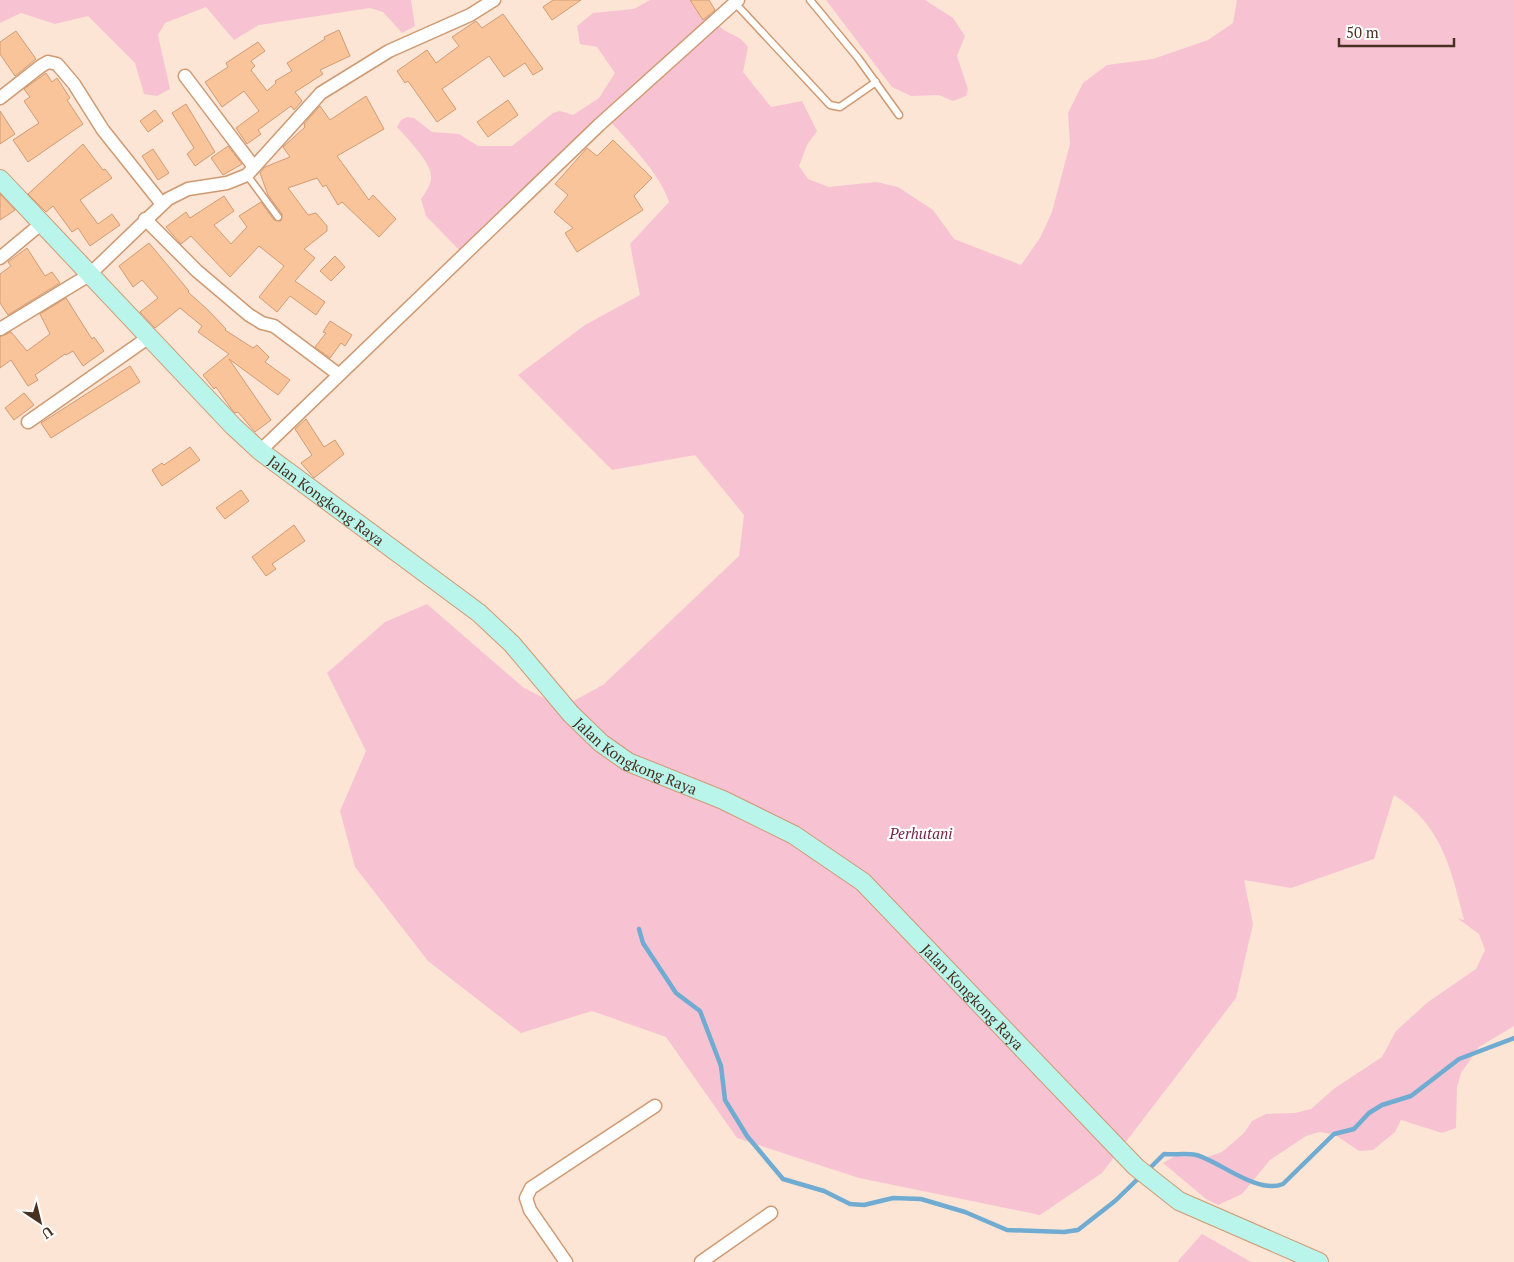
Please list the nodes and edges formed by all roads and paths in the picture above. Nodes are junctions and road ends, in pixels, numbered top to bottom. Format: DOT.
graph roads {
  1 [pos="494,0"];
  2 [pos="810,0"];
  3 [pos="736,1"];
  4 [pos="185,76"];
  5 [pos="876,82"];
  6 [pos="0,98"];
  7 [pos="899,115"];
  8 [pos="250,171"];
  9 [pos="0,179"];
  10 [pos="162,204"];
  11 [pos="278,217"];
  12 [pos="145,219"];
  13 [pos="42,223"];
  14 [pos="0,258"];
  15 [pos="89,275"];
  16 [pos="0,329"];
  17 [pos="149,337"];
  18 [pos="338,374"];
  19 [pos="28,422"];
  20 [pos="260,451"];
  21 [pos="656,1106"];
  22 [pos="771,1213"];
  23 [pos="566,1262"];
  24 [pos="701,1262"];
  25 [pos="1319,1262"];
  1 -- 8 [label="street"];
  2 -- 5 [label="lane"];
  3 -- 5 [label="lane"];
  3 -- 18 [label="street"];
  4 -- 8 [label="street"];
  5 -- 7 [label="lane"];
  6 -- 10 [label="street"];
  8 -- 10 [label="street"];
  8 -- 11 [label="lane"];
  9 -- 13 [label="street, Jalan Kongkong Raya"];
  10 -- 12 [label="street"];
  12 -- 15 [label="street"];
  12 -- 18 [label="street"];
  13 -- 14 [label="street"];
  13 -- 15 [label="street, Jalan Kongkong Raya"];
  15 -- 16 [label="street"];
  15 -- 17 [label="street, Jalan Kongkong Raya"];
  17 -- 19 [label="street"];
  17 -- 20 [label="street, Jalan Kongkong Raya"];
  18 -- 20 [label="street"];
  20 -- 25 [label="street, Jalan Kongkong Raya"];
  21 -- 23 [label="street"];
  22 -- 24 [label="street"];
}
